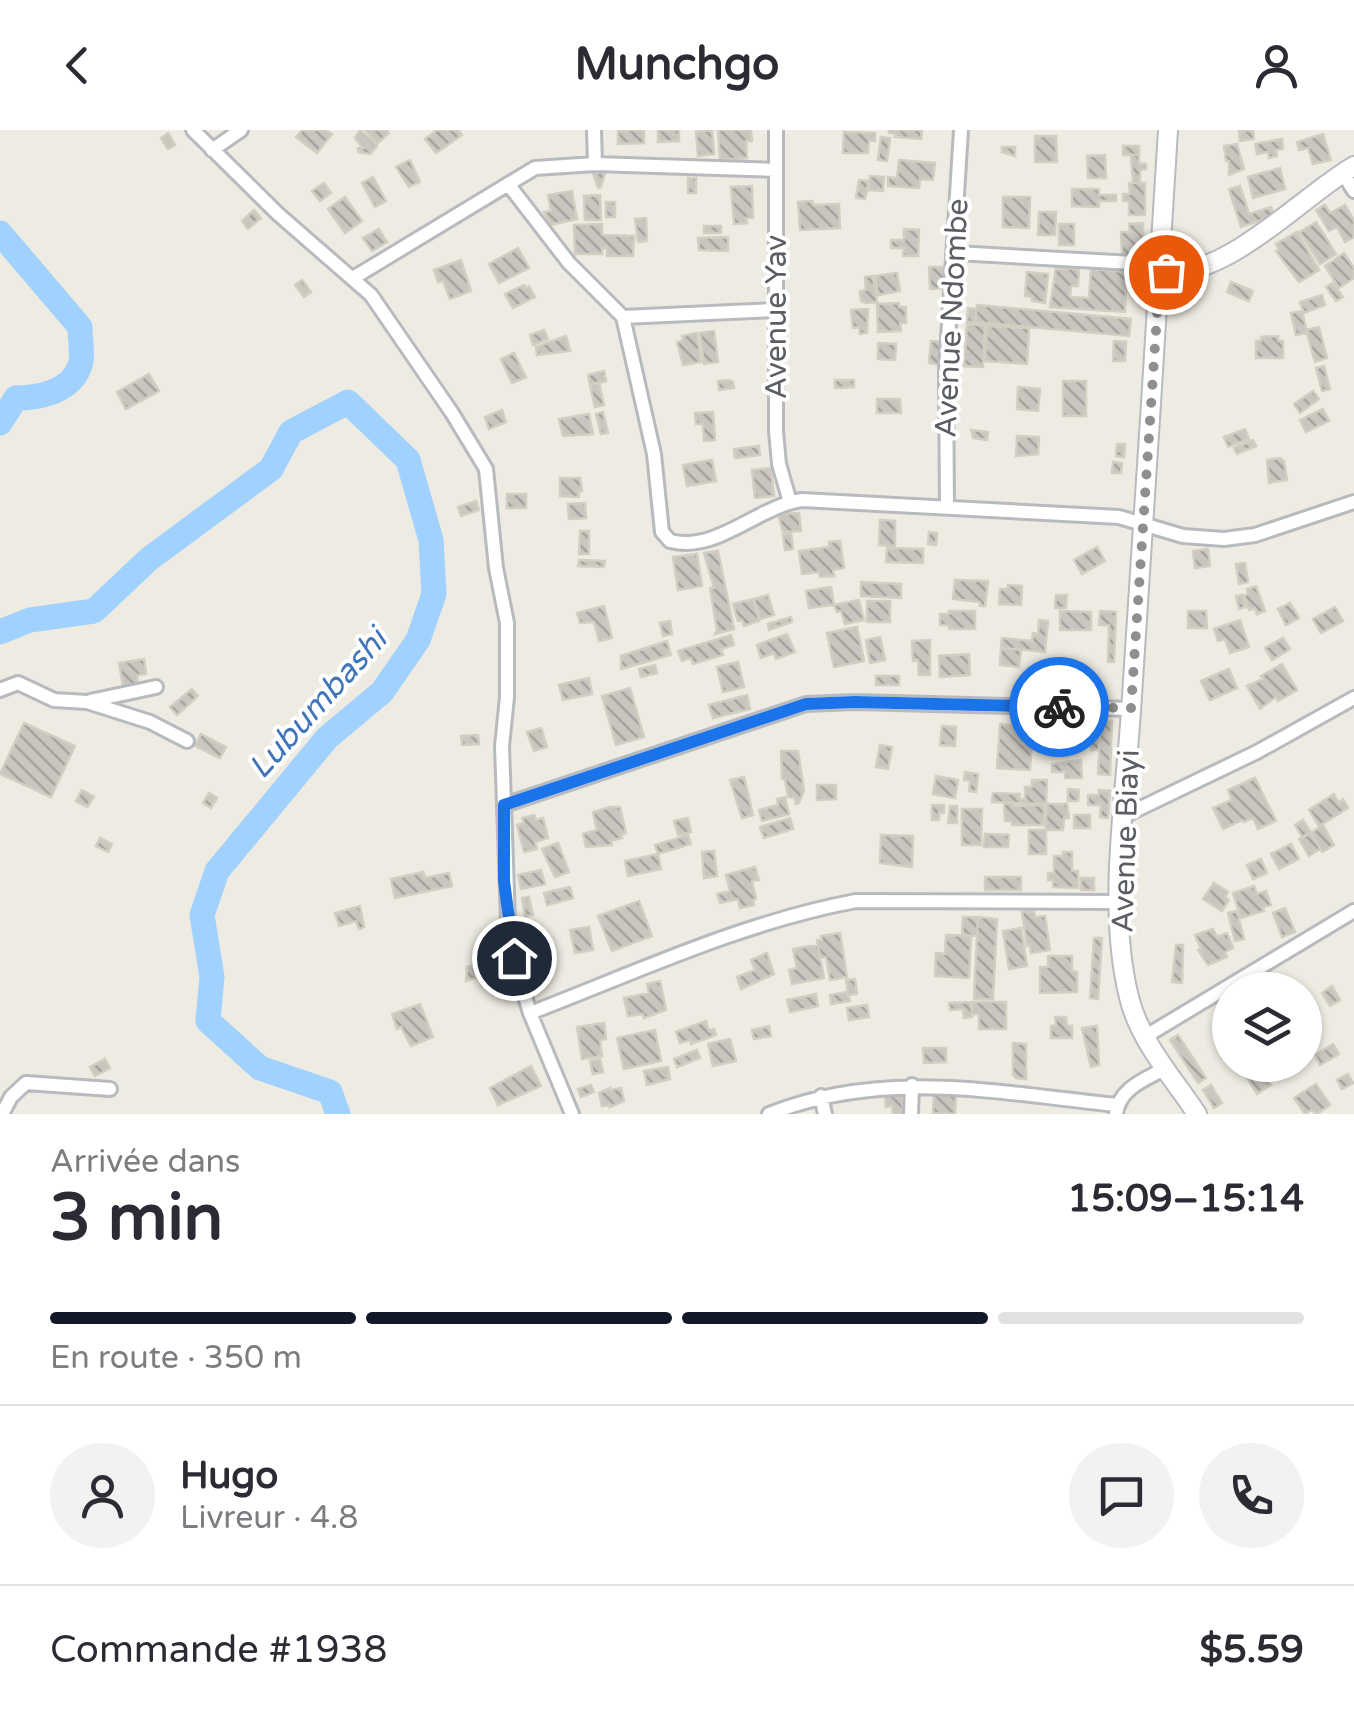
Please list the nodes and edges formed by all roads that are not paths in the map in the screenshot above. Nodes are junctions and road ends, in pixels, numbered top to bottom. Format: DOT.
graph roads {
  1 [pos="193,130"];
  2 [pos="242,130"];
  3 [pos="594,130"];
  4 [pos="776,130"];
  5 [pos="961,130"];
  6 [pos="1168,130"];
  7 [pos="212,150"];
  8 [pos="595,164"];
  9 [pos="1348,169"];
  10 [pos="776,170"];
  11 [pos="508,184"];
  12 [pos="1354,191"];
  13 [pos="956,253"];
  14 [pos="1160,270"];
  15 [pos="352,278"];
  16 [pos="774,310"];
  17 [pos="622,317"];
  18 [pos="790,502"];
  19 [pos="1354,502"];
  20 [pos="947,506"];
  21 [pos="1141,523"];
  22 [pos="156,687"];
  23 [pos="0,690"];
  24 [pos="1354,698"];
  25 [pos="87,702"];
  26 [pos="1131,708"];
  27 [pos="187,741"];
  28 [pos="504,805"];
  29 [pos="1124,816"];
  30 [pos="1120,902"];
  31 [pos="1353,912"];
  32 [pos="530,1013"];
  33 [pos="1146,1036"];
  34 [pos="1166,1068"];
  35 [pos="912,1085"];
  36 [pos="110,1089"];
  37 [pos="822,1096"];
  38 [pos="1117,1109"];
  39 [pos="2,1114"];
  40 [pos="572,1114"];
  41 [pos="768,1114"];
  42 [pos="825,1114"];
  43 [pos="910,1114"];
  44 [pos="1197,1114"];
  1 -- 7 [label="street"];
  2 -- 7 [label="street"];
  3 -- 8 [label="street"];
  4 -- 10 [label="street, Avenue Yav"];
  5 -- 13 [label="street, Avenue Ndombe"];
  6 -- 14 [label="street, Avenue Biayi"];
  7 -- 15 [label="street"];
  8 -- 10 [label="street"];
  8 -- 11 [label="street"];
  9 -- 12 [label="street"];
  9 -- 14 [label="street"];
  10 -- 16 [label="street, Avenue Yav"];
  11 -- 15 [label="street"];
  11 -- 17 [label="street"];
  13 -- 14 [label="street"];
  13 -- 20 [label="street, Avenue Ndombe"];
  14 -- 21 [label="street, Avenue Biayi"];
  15 -- 28 [label="street"];
  16 -- 17 [label="street"];
  16 -- 18 [label="street, Avenue Yav"];
  17 -- 18 [label="street"];
  18 -- 20 [label="street"];
  19 -- 21 [label="street"];
  20 -- 21 [label="street"];
  21 -- 26 [label="street, Avenue Biayi"];
  22 -- 25 [label="street"];
  23 -- 25 [label="street"];
  24 -- 29 [label="street"];
  25 -- 27 [label="street"];
  26 -- 28 [label="street"];
  26 -- 29 [label="street, Avenue Biayi"];
  28 -- 32 [label="street"];
  29 -- 30 [label="street, Avenue Biayi"];
  30 -- 32 [label="street"];
  30 -- 33 [label="street, Avenue Biayi"];
  31 -- 33 [label="street"];
  32 -- 40 [label="street"];
  33 -- 34 [label="street, Avenue Biayi"];
  34 -- 38 [label="street"];
  34 -- 44 [label="street, Avenue Biayi"];
  35 -- 37 [label="street"];
  35 -- 38 [label="street"];
  35 -- 43 [label="street"];
  36 -- 39 [label="street"];
  37 -- 41 [label="street"];
  37 -- 42 [label="street"];
}
